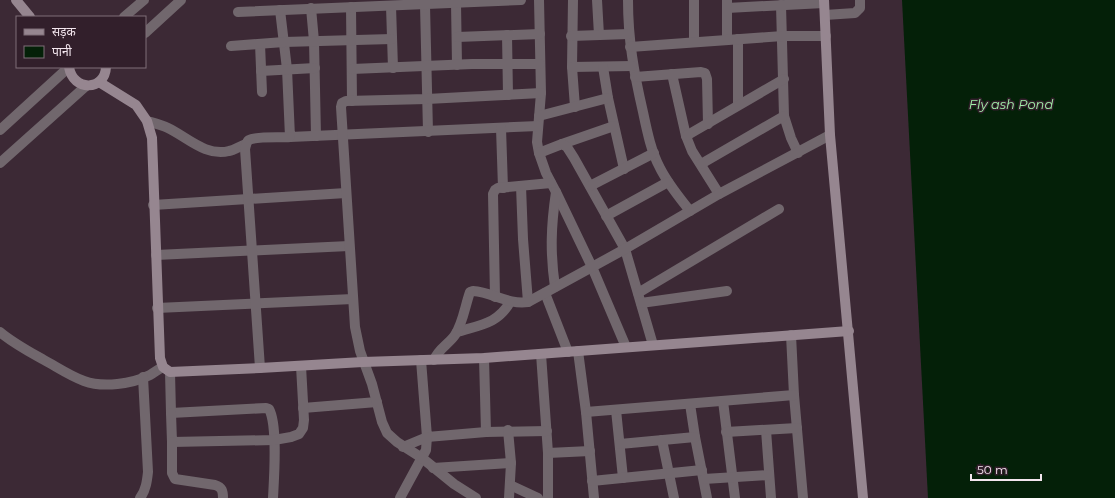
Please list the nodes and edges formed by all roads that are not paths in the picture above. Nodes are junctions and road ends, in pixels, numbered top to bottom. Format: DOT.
graph roads {
  1 [pos="16,0"];
  2 [pos="144,0"];
  3 [pos="181,0"];
  4 [pos="521,0"];
  5 [pos="540,0"];
  6 [pos="573,0"];
  7 [pos="597,0"];
  8 [pos="628,0"];
  9 [pos="694,0"];
  10 [pos="860,0"];
  11 [pos="824,1"];
  12 [pos="438,2"];
  13 [pos="456,3"];
  14 [pos="764,3"];
  15 [pos="327,4"];
  16 [pos="727,4"];
  17 [pos="781,4"];
  18 [pos="353,5"];
  19 [pos="425,5"];
  20 [pos="391,6"];
  21 [pos="311,8"];
  22 [pos="280,10"];
  23 [pos="238,12"];
  24 [pos="825,15"];
  25 [pos="29,16"];
  26 [pos="125,16"];
  27 [pos="146,33"];
  28 [pos="540,34"];
  29 [pos="629,34"];
  30 [pos="507,35"];
  31 [pos="599,35"];
  32 [pos="572,36"];
  33 [pos="783,36"];
  34 [pos="826,36"];
  35 [pos="457,37"];
  36 [pos="392,39"];
  37 [pos="738,39"];
  38 [pos="351,40"];
  39 [pos="727,40"];
  40 [pos="314,41"];
  41 [pos="284,42"];
  42 [pos="694,42"];
  43 [pos="260,44"];
  44 [pos="231,46"];
  45 [pos="630,47"];
  46 [pos="540,64"];
  47 [pos="457,65"];
  48 [pos="508,65"];
  49 [pos="632,66"];
  50 [pos="426,67"];
  51 [pos="572,67"];
  52 [pos="602,67"];
  53 [pos="68,68"];
  54 [pos="69,68"];
  55 [pos="107,68"];
  56 [pos="314,68"];
  57 [pos="393,68"];
  58 [pos="287,69"];
  59 [pos="352,69"];
  60 [pos="261,71"];
  61 [pos="672,74"];
  62 [pos="635,77"];
  63 [pos="784,79"];
  64 [pos="99,82"];
  65 [pos="86,86"];
  66 [pos="262,92"];
  67 [pos="541,93"];
  68 [pos="508,96"];
  69 [pos="608,98"];
  70 [pos="427,99"];
  71 [pos="352,101"];
  72 [pos="738,105"];
  73 [pos="575,107"];
  74 [pos="784,116"];
  75 [pos="147,121"];
  76 [pos="539,121"];
  77 [pos="708,124"];
  78 [pos="614,126"];
  79 [pos="501,128"];
  80 [pos="0,130"];
  81 [pos="428,132"];
  82 [pos="343,135"];
  83 [pos="830,135"];
  84 [pos="316,136"];
  85 [pos="686,136"];
  86 [pos="290,138"];
  87 [pos="246,144"];
  88 [pos="562,144"];
  89 [pos="539,153"];
  90 [pos="654,153"];
  91 [pos="798,153"];
  92 [pos="0,163"];
  93 [pos="700,164"];
  94 [pos="624,169"];
  95 [pos="668,182"];
  96 [pos="521,186"];
  97 [pos="590,186"];
  98 [pos="554,187"];
  99 [pos="503,188"];
  100 [pos="346,193"];
  101 [pos="719,194"];
  102 [pos="249,199"];
  103 [pos="153,205"];
  104 [pos="779,209"];
  105 [pos="690,211"];
  106 [pos="606,216"];
  107 [pos="349,246"];
  108 [pos="625,249"];
  109 [pos="252,250"];
  110 [pos="156,255"];
  111 [pos="592,267"];
  112 [pos="555,287"];
  113 [pos="727,292"];
  114 [pos="545,293"];
  115 [pos="638,293"];
  116 [pos="495,297"];
  117 [pos="353,299"];
  118 [pos="255,302"];
  119 [pos="510,302"];
  120 [pos="528,302"];
  121 [pos="641,303"];
  122 [pos="157,308"];
  123 [pos="849,331"];
  124 [pos="0,332"];
  125 [pos="457,332"];
  126 [pos="791,335"];
  127 [pos="652,345"];
  128 [pos="626,347"];
  129 [pos="573,351"];
  130 [pos="541,354"];
  131 [pos="484,358"];
  132 [pos="420,360"];
  133 [pos="434,360"];
  134 [pos="363,362"];
  135 [pos="301,366"];
  136 [pos="260,368"];
  137 [pos="166,369"];
  138 [pos="143,377"];
  139 [pos="794,395"];
  140 [pos="723,401"];
  141 [pos="377,402"];
  142 [pos="690,404"];
  143 [pos="303,408"];
  144 [pos="616,410"];
  145 [pos="586,412"];
  146 [pos="171,413"];
  147 [pos="797,428"];
  148 [pos="508,430"];
  149 [pos="766,430"];
  150 [pos="547,431"];
  151 [pos="486,432"];
  152 [pos="726,432"];
  153 [pos="427,437"];
  154 [pos="695,438"];
  155 [pos="274,440"];
  156 [pos="662,440"];
  157 [pos="172,442"];
  158 [pos="620,444"];
  159 [pos="403,446"];
  160 [pos="590,451"];
  161 [pos="548,453"];
  162 [pos="422,458"];
  163 [pos="511,463"];
  164 [pos="433,468"];
  165 [pos="669,473"];
  166 [pos="703,474"];
  167 [pos="769,475"];
  168 [pos="732,477"];
  169 [pos="623,478"];
  170 [pos="592,481"];
  171 [pos="510,485"];
  172 [pos="472,497"];
  173 [pos="140,498"];
  174 [pos="222,498"];
  175 [pos="273,498"];
  176 [pos="400,498"];
  177 [pos="509,498"];
  178 [pos="538,498"];
  179 [pos="548,498"];
  180 [pos="594,498"];
  181 [pos="674,498"];
  182 [pos="707,498"];
  183 [pos="735,498"];
  184 [pos="771,498"];
  185 [pos="803,498"];
  186 [pos="863,498"];
  1 -- 25 [label="street"];
  2 -- 26 [label="street"];
  3 -- 27 [label="street"];
  4 -- 13 [label="street"];
  5 -- 28 [label="street"];
  6 -- 32 [label="street"];
  7 -- 31 [label="street"];
  8 -- 29 [label="street"];
  9 -- 42 [label="street"];
  10 -- 24 [label="street"];
  11 -- 17 [label="street"];
  11 -- 24 [label="street"];
  12 -- 13 [label="street"];
  12 -- 19 [label="street"];
  13 -- 35 [label="street"];
  14 -- 16 [label="street"];
  14 -- 17 [label="street"];
  15 -- 18 [label="street"];
  15 -- 21 [label="street"];
  16 -- 39 [label="street"];
  17 -- 33 [label="street"];
  18 -- 20 [label="street"];
  18 -- 38 [label="street"];
  19 -- 20 [label="street"];
  19 -- 50 [label="street"];
  20 -- 36 [label="street"];
  21 -- 22 [label="street"];
  21 -- 40 [label="street"];
  22 -- 23 [label="street"];
  22 -- 41 [label="street"];
  24 -- 34 [label="street"];
  28 -- 30 [label="street"];
  28 -- 46 [label="street"];
  29 -- 31 [label="street"];
  29 -- 45 [label="street"];
  30 -- 35 [label="street"];
  30 -- 48 [label="street"];
  31 -- 32 [label="street"];
  32 -- 51 [label="street"];
  33 -- 34 [label="street"];
  33 -- 37 [label="street"];
  33 -- 63 [label="street"];
  34 -- 83 [label="street"];
  35 -- 47 [label="street"];
  36 -- 38 [label="street"];
  36 -- 57 [label="street"];
  37 -- 39 [label="street"];
  37 -- 72 [label="street"];
  38 -- 40 [label="street"];
  38 -- 59 [label="street"];
  39 -- 42 [label="street"];
  40 -- 41 [label="street"];
  40 -- 56 [label="street"];
  41 -- 43 [label="street"];
  41 -- 58 [label="street"];
  42 -- 45 [label="street"];
  43 -- 44 [label="street"];
  43 -- 60 [label="street"];
  45 -- 49 [label="street"];
  46 -- 48 [label="street"];
  46 -- 67 [label="street"];
  47 -- 48 [label="street"];
  47 -- 50 [label="street"];
  48 -- 68 [label="street"];
  49 -- 52 [label="street"];
  49 -- 62 [label="street"];
  50 -- 57 [label="street"];
  50 -- 70 [label="street"];
  51 -- 52 [label="street"];
  51 -- 73 [label="street"];
  52 -- 69 [label="street"];
  53 -- 80 [label="street"];
  54 -- 65 [label="street"];
  55 -- 64 [label="street"];
  56 -- 58 [label="street"];
  56 -- 84 [label="street"];
  57 -- 59 [label="street"];
  58 -- 60 [label="street"];
  58 -- 86 [label="street"];
  59 -- 71 [label="street"];
  60 -- 66 [label="street"];
  61 -- 62 [label="street"];
  61 -- 77 [label="street"];
  61 -- 85 [label="street"];
  62 -- 90 [label="street"];
  63 -- 72 [label="street"];
  63 -- 74 [label="street"];
  64 -- 65 [label="street"];
  64 -- 75 [label="street"];
  65 -- 92 [label="street"];
  67 -- 68 [label="street"];
  67 -- 76 [label="street"];
  68 -- 70 [label="street"];
  69 -- 73 [label="street"];
  69 -- 78 [label="street"];
  70 -- 71 [label="street"];
  70 -- 81 [label="street"];
  71 -- 82 [label="street"];
  72 -- 77 [label="street"];
  73 -- 76 [label="street"];
  74 -- 91 [label="street"];
  74 -- 93 [label="street"];
  75 -- 87 [label="street"];
  75 -- 103 [label="street"];
  76 -- 79 [label="street"];
  76 -- 89 [label="street"];
  77 -- 85 [label="street"];
  78 -- 88 [label="street"];
  78 -- 94 [label="street"];
  79 -- 81 [label="street"];
  79 -- 99 [label="street"];
  81 -- 82 [label="street"];
  82 -- 84 [label="street"];
  82 -- 100 [label="street"];
  83 -- 91 [label="street"];
  83 -- 123 [label="street"];
  84 -- 86 [label="street"];
  85 -- 93 [label="street"];
  86 -- 87 [label="street"];
  87 -- 102 [label="street"];
  88 -- 89 [label="street"];
  88 -- 97 [label="street"];
  89 -- 98 [label="street"];
  90 -- 94 [label="street"];
  90 -- 95 [label="street"];
  91 -- 101 [label="street"];
  93 -- 101 [label="street"];
  94 -- 97 [label="street"];
  95 -- 105 [label="street"];
  95 -- 106 [label="street"];
  96 -- 98 [label="street"];
  96 -- 99 [label="street"];
  96 -- 120 [label="street"];
  97 -- 106 [label="street"];
  98 -- 111 [label="street"];
  98 -- 112 [label="street"];
  99 -- 116 [label="street"];
  100 -- 102 [label="street"];
  100 -- 107 [label="street"];
  101 -- 105 [label="street"];
  102 -- 103 [label="street"];
  102 -- 109 [label="street"];
  103 -- 110 [label="street"];
  104 -- 115 [label="street"];
  105 -- 108 [label="street"];
  106 -- 108 [label="street"];
  107 -- 109 [label="street"];
  107 -- 117 [label="street"];
  108 -- 111 [label="street"];
  108 -- 115 [label="street"];
  109 -- 110 [label="street"];
  109 -- 118 [label="street"];
  110 -- 122 [label="street"];
  111 -- 112 [label="street"];
  111 -- 128 [label="street"];
  112 -- 114 [label="street"];
  113 -- 121 [label="street"];
  114 -- 120 [label="street"];
  114 -- 129 [label="street"];
  115 -- 121 [label="street"];
  116 -- 119 [label="street"];
  116 -- 125 [label="street"];
  117 -- 118 [label="street"];
  117 -- 134 [label="street"];
  118 -- 122 [label="street"];
  118 -- 136 [label="street"];
  119 -- 120 [label="street"];
  119 -- 125 [label="street"];
  121 -- 127 [label="street"];
  122 -- 137 [label="street"];
  123 -- 126 [label="street"];
  123 -- 186 [label="street"];
  124 -- 138 [label="street"];
  125 -- 133 [label="street"];
  126 -- 127 [label="street"];
  126 -- 139 [label="street"];
  127 -- 128 [label="street"];
  128 -- 129 [label="street"];
  129 -- 130 [label="street"];
  129 -- 145 [label="street"];
  130 -- 131 [label="street"];
  130 -- 150 [label="street"];
  131 -- 133 [label="street"];
  131 -- 151 [label="street"];
  132 -- 133 [label="street"];
  132 -- 134 [label="street"];
  132 -- 153 [label="street"];
  134 -- 135 [label="street"];
  134 -- 141 [label="street"];
  135 -- 136 [label="street"];
  135 -- 143 [label="street"];
  136 -- 137 [label="street"];
  137 -- 138 [label="street"];
  137 -- 146 [label="street"];
  138 -- 173 [label="street"];
  139 -- 140 [label="street"];
  139 -- 147 [label="street"];
  140 -- 142 [label="street"];
  140 -- 152 [label="street"];
  141 -- 143 [label="street"];
  141 -- 159 [label="street"];
  142 -- 144 [label="street"];
  142 -- 154 [label="street"];
  143 -- 155 [label="street"];
  144 -- 145 [label="street"];
  144 -- 158 [label="street"];
  145 -- 160 [label="street"];
  146 -- 155 [label="street"];
  146 -- 157 [label="street"];
  147 -- 149 [label="street"];
  147 -- 185 [label="street"];
  148 -- 150 [label="street"];
  148 -- 151 [label="street"];
  148 -- 163 [label="street"];
  149 -- 152 [label="street"];
  149 -- 167 [label="street"];
  150 -- 161 [label="street"];
  151 -- 153 [label="street"];
  152 -- 168 [label="street"];
  153 -- 159 [label="street"];
  153 -- 162 [label="street"];
  154 -- 156 [label="street"];
  154 -- 166 [label="street"];
  155 -- 157 [label="street"];
  155 -- 175 [label="street"];
  156 -- 158 [label="street"];
  156 -- 165 [label="street"];
  157 -- 174 [label="street"];
  158 -- 169 [label="street"];
  159 -- 162 [label="street"];
  160 -- 161 [label="street"];
  160 -- 170 [label="street"];
  161 -- 179 [label="street"];
  162 -- 164 [label="street"];
  162 -- 176 [label="street"];
  163 -- 164 [label="street"];
  163 -- 171 [label="street"];
  164 -- 172 [label="street"];
  165 -- 166 [label="street"];
  165 -- 169 [label="street"];
  165 -- 181 [label="street"];
  166 -- 168 [label="street"];
  166 -- 182 [label="street"];
  167 -- 168 [label="street"];
  167 -- 184 [label="street"];
  168 -- 183 [label="street"];
  169 -- 170 [label="street"];
  170 -- 180 [label="street"];
  171 -- 177 [label="street"];
  171 -- 178 [label="street"];
}
